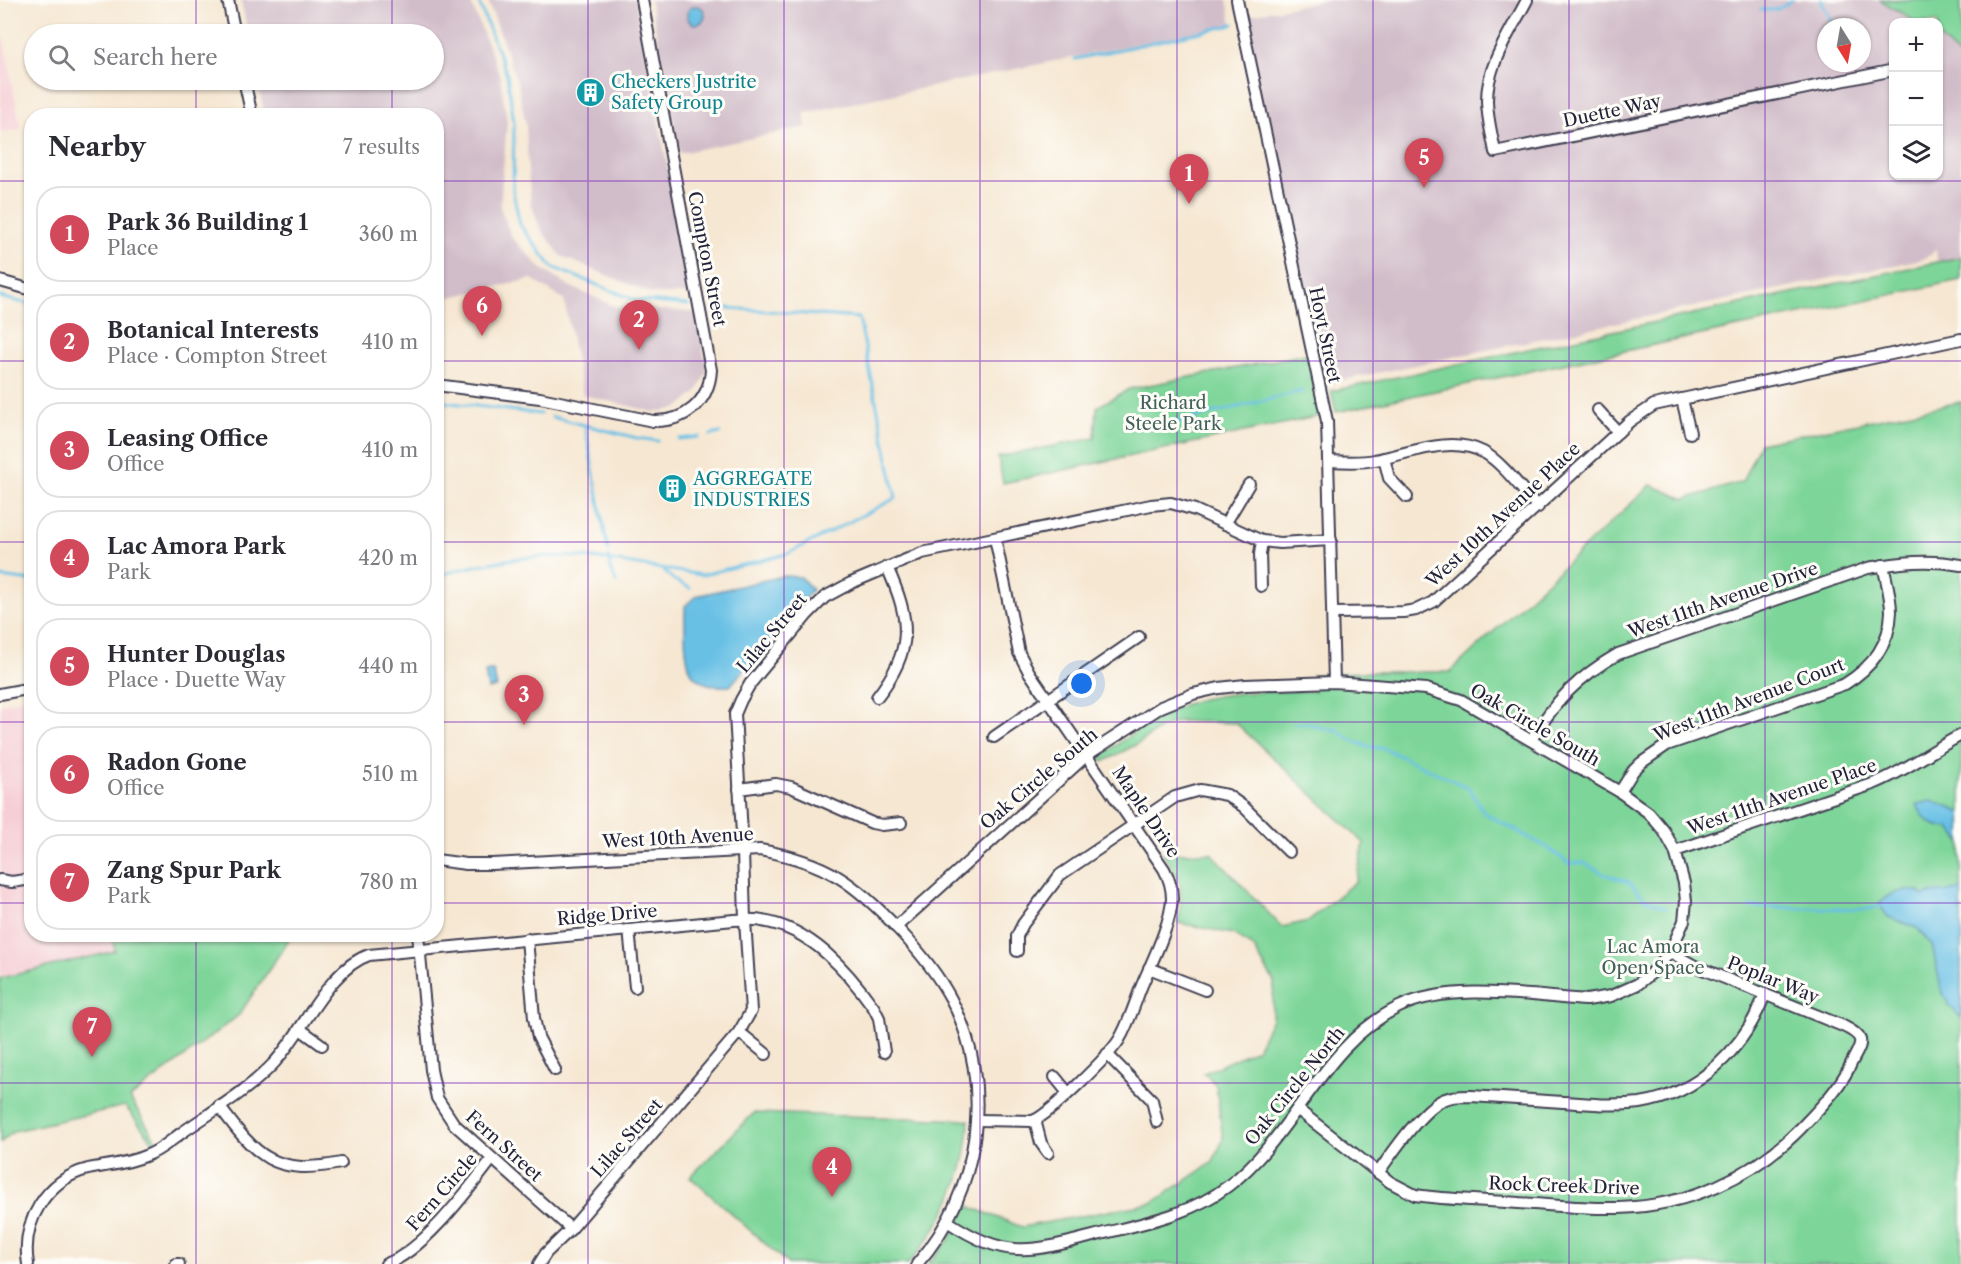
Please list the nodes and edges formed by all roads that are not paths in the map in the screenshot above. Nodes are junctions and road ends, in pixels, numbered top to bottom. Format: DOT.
graph roads {
  1 [pos="228,0"];
  2 [pos="642,0"];
  3 [pos="1237,0"];
  4 [pos="1527,0"];
  5 [pos="233,24"];
  6 [pos="1889,71"];
  7 [pos="246,90"];
  8 [pos="250,108"];
  9 [pos="0,281"];
  10 [pos="24,288"];
  11 [pos="1961,339"];
  12 [pos="444,386"];
  13 [pos="1682,399"];
  14 [pos="1598,410"];
  15 [pos="1618,432"];
  16 [pos="1690,433"];
  17 [pos="1384,458"];
  18 [pos="1329,461"];
  19 [pos="1249,484"];
  20 [pos="1407,497"];
  21 [pos="1538,507"];
  22 [pos="1225,524"];
  23 [pos="995,538"];
  24 [pos="1331,540"];
  25 [pos="1262,541"];
  26 [pos="1883,565"];
  27 [pos="1961,565"];
  28 [pos="887,567"];
  29 [pos="1260,586"];
  30 [pos="1333,614"];
  31 [pos="1139,637"];
  32 [pos="1335,682"];
  33 [pos="24,690"];
  34 [pos="0,694"];
  35 [pos="877,697"];
  36 [pos="1049,699"];
  37 [pos="1961,735"];
  38 [pos="994,736"];
  39 [pos="1531,740"];
  40 [pos="1087,755"];
  41 [pos="739,789"];
  42 [pos="1620,792"];
  43 [pos="901,823"];
  44 [pos="1134,824"];
  45 [pos="743,851"];
  46 [pos="1675,851"];
  47 [pos="1289,852"];
  48 [pos="444,861"];
  49 [pos="0,880"];
  50 [pos="24,880"];
  51 [pos="745,920"];
  52 [pos="897,927"];
  53 [pos="629,930"];
  54 [pos="526,939"];
  55 [pos="419,942"];
  56 [pos="420,949"];
  57 [pos="1017,951"];
  58 [pos="1670,952"];
  59 [pos="1149,968"];
  60 [pos="635,987"];
  61 [pos="1205,990"];
  62 [pos="1765,994"];
  63 [pos="300,1029"];
  64 [pos="740,1032"];
  65 [pos="1860,1040"];
  66 [pos="322,1045"];
  67 [pos="884,1052"];
  68 [pos="766,1054"];
  69 [pos="1107,1054"];
  70 [pos="555,1070"];
  71 [pos="1055,1077"];
  72 [pos="1068,1093"];
  73 [pos="219,1106"];
  74 [pos="1297,1108"];
  75 [pos="976,1120"];
  76 [pos="1035,1120"];
  77 [pos="1157,1122"];
  78 [pos="1048,1153"];
  79 [pos="492,1158"];
  80 [pos="341,1163"];
  81 [pos="1378,1173"];
  82 [pos="947,1221"];
  83 [pos="571,1229"];
  84 [pos="28,1264"];
  85 [pos="386,1264"];
  86 [pos="539,1264"];
  87 [pos="917,1264"];
  1 -- 5 [label="street"];
  2 -- 12 [label="street, Compton Street"];
  3 -- 18 [label="street, Hoyt Street"];
  4 -- 6 [label="street, Duette Way"];
  7 -- 8 [label="street"];
  9 -- 10 [label="street"];
  11 -- 13 [label="street, West 10th Avenue Place"];
  13 -- 15 [label="street, West 10th Avenue Place"];
  13 -- 16 [label="street"];
  14 -- 15 [label="street"];
  15 -- 21 [label="street, West 10th Avenue Place"];
  17 -- 18 [label="street"];
  17 -- 20 [label="street"];
  17 -- 21 [label="street"];
  18 -- 24 [label="street, Hoyt Street"];
  19 -- 22 [label="street"];
  21 -- 30 [label="street, West 10th Avenue Place"];
  22 -- 23 [label="street, Lilac Street"];
  22 -- 25 [label="street, Lilac Street"];
  23 -- 28 [label="street, Lilac Street"];
  23 -- 36 [label="street, Maple Drive"];
  24 -- 25 [label="street, Lilac Street"];
  24 -- 30 [label="street, Hoyt Street"];
  25 -- 29 [label="street"];
  26 -- 27 [label="street, West 11th Avenue Drive"];
  26 -- 39 [label="street, West 11th Avenue Drive"];
  26 -- 42 [label="street, West 11th Avenue Court"];
  28 -- 35 [label="street"];
  28 -- 41 [label="street, Lilac Street"];
  30 -- 32 [label="street, Hoyt Street"];
  31 -- 36 [label="street"];
  32 -- 39 [label="street, Oak Circle South"];
  32 -- 40 [label="street, Oak Circle South"];
  33 -- 34 [label="street"];
  36 -- 38 [label="street"];
  36 -- 40 [label="street, Maple Drive"];
  37 -- 46 [label="street, West 11th Avenue Place"];
  39 -- 42 [label="street, Oak Circle South"];
  40 -- 44 [label="street, Maple Drive"];
  40 -- 52 [label="street, Oak Circle South"];
  41 -- 43 [label="street"];
  41 -- 45 [label="street, Lilac Street"];
  42 -- 46 [label="street, Oak Circle South"];
  44 -- 47 [label="street"];
  44 -- 57 [label="street"];
  44 -- 59 [label="street, Maple Drive"];
  45 -- 48 [label="street, West 10th Avenue"];
  45 -- 51 [label="street, Lilac Street"];
  45 -- 52 [label="street, West 10th Avenue"];
  46 -- 58 [label="street, Oak Circle South"];
  49 -- 50 [label="street"];
  51 -- 53 [label="street, Ridge Drive"];
  51 -- 64 [label="street, Lilac Street"];
  51 -- 67 [label="street, Ridge Drive"];
  52 -- 75 [label="street, West 10th Avenue"];
  53 -- 54 [label="street, Ridge Drive"];
  53 -- 60 [label="street"];
  54 -- 56 [label="street, Ridge Drive"];
  54 -- 70 [label="street"];
  55 -- 56 [label="street, Fern Street"];
  56 -- 63 [label="street, Ridge Drive"];
  56 -- 79 [label="street, Fern Street"];
  58 -- 62 [label="street, Poplar Way"];
  58 -- 74 [label="street, Oak Circle North"];
  59 -- 61 [label="street"];
  59 -- 69 [label="street, Maple Drive"];
  62 -- 65 [label="street, Poplar Way"];
  62 -- 81 [label="street"];
  63 -- 66 [label="street"];
  63 -- 73 [label="street, Ridge Drive"];
  64 -- 68 [label="street"];
  64 -- 83 [label="street, Lilac Street"];
  65 -- 81 [label="street, Rock Creek Drive"];
  69 -- 72 [label="street, Maple Drive"];
  69 -- 77 [label="street"];
  71 -- 72 [label="street"];
  72 -- 76 [label="street, Maple Drive"];
  73 -- 80 [label="street"];
  73 -- 84 [label="street, Ridge Drive"];
  74 -- 81 [label="street, Rock Creek Drive"];
  74 -- 82 [label="street, Oak Circle North"];
  75 -- 76 [label="street"];
  75 -- 82 [label="street, West 10th Avenue"];
  76 -- 78 [label="street"];
  79 -- 83 [label="street, Fern Street"];
  79 -- 85 [label="street, Fern Circle"];
  82 -- 87 [label="street, West 10th Avenue"];
  83 -- 86 [label="street, Lilac Street"];
}
